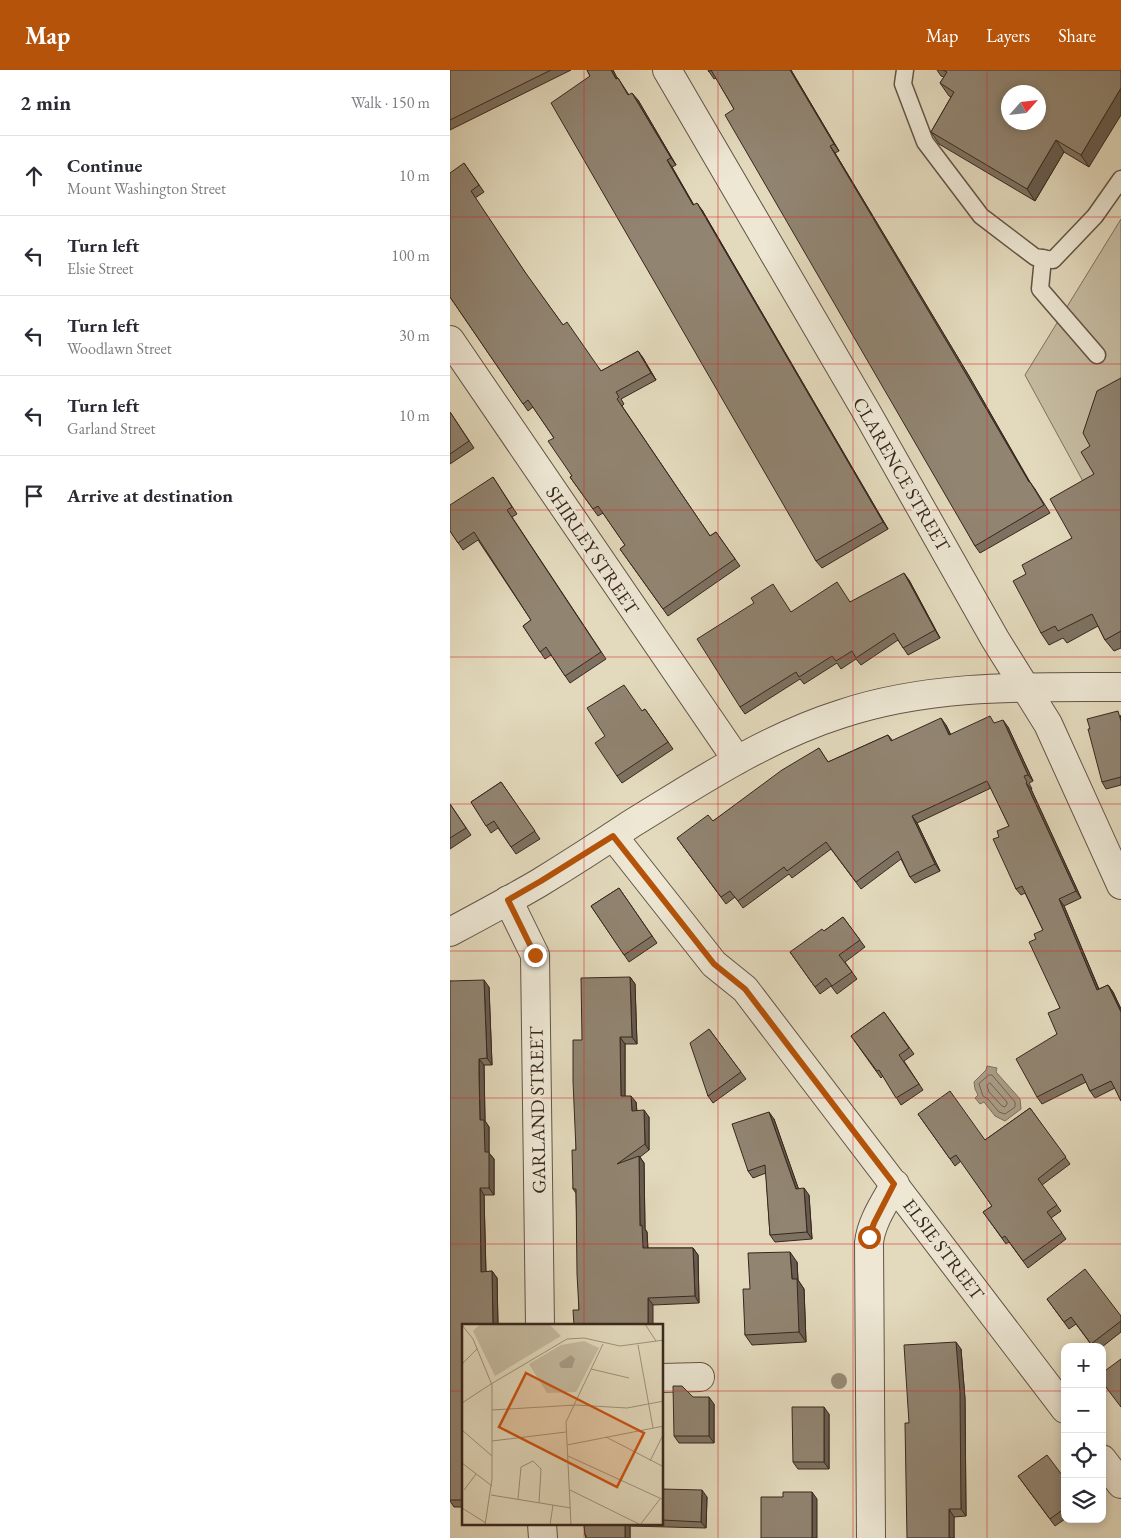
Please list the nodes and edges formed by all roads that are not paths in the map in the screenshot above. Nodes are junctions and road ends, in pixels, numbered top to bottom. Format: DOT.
graph roads {
  1 [pos="668,70"];
  2 [pos="905,70"];
  3 [pos="1121,179"];
  4 [pos="1043,258"];
  5 [pos="450,340"];
  6 [pos="1097,354"];
  7 [pos="1024,687"];
  8 [pos="1121,687"];
  9 [pos="736,760"];
  10 [pos="613,836"];
  11 [pos="1121,885"];
  12 [pos="508,900"];
  13 [pos="450,932"];
  14 [pos="894,1184"];
  15 [pos="540,1324"];
  16 [pos="700,1377"];
  17 [pos="664,1378"];
  18 [pos="1061,1404"];
  19 [pos="1106,1464"];
  20 [pos="1121,1484"];
  21 [pos="871,1538"];
  1 -- 7 [label="street, CLARENCE STREET"];
  2 -- 4 [label="lane"];
  3 -- 4 [label="lane"];
  4 -- 6 [label="lane"];
  5 -- 9 [label="street, SHIRLEY STREET"];
  7 -- 8 [label="street"];
  7 -- 9 [label="street"];
  7 -- 11 [label="street, CLARENCE STREET"];
  9 -- 10 [label="street"];
  10 -- 12 [label="street"];
  10 -- 14 [label="street, ELSIE STREET"];
  12 -- 13 [label="street"];
  12 -- 15 [label="street, GARLAND STREET"];
  14 -- 18 [label="street, ELSIE STREET"];
  14 -- 21 [label="street"];
  16 -- 17 [label="street"];
  19 -- 20 [label="street"];
}
